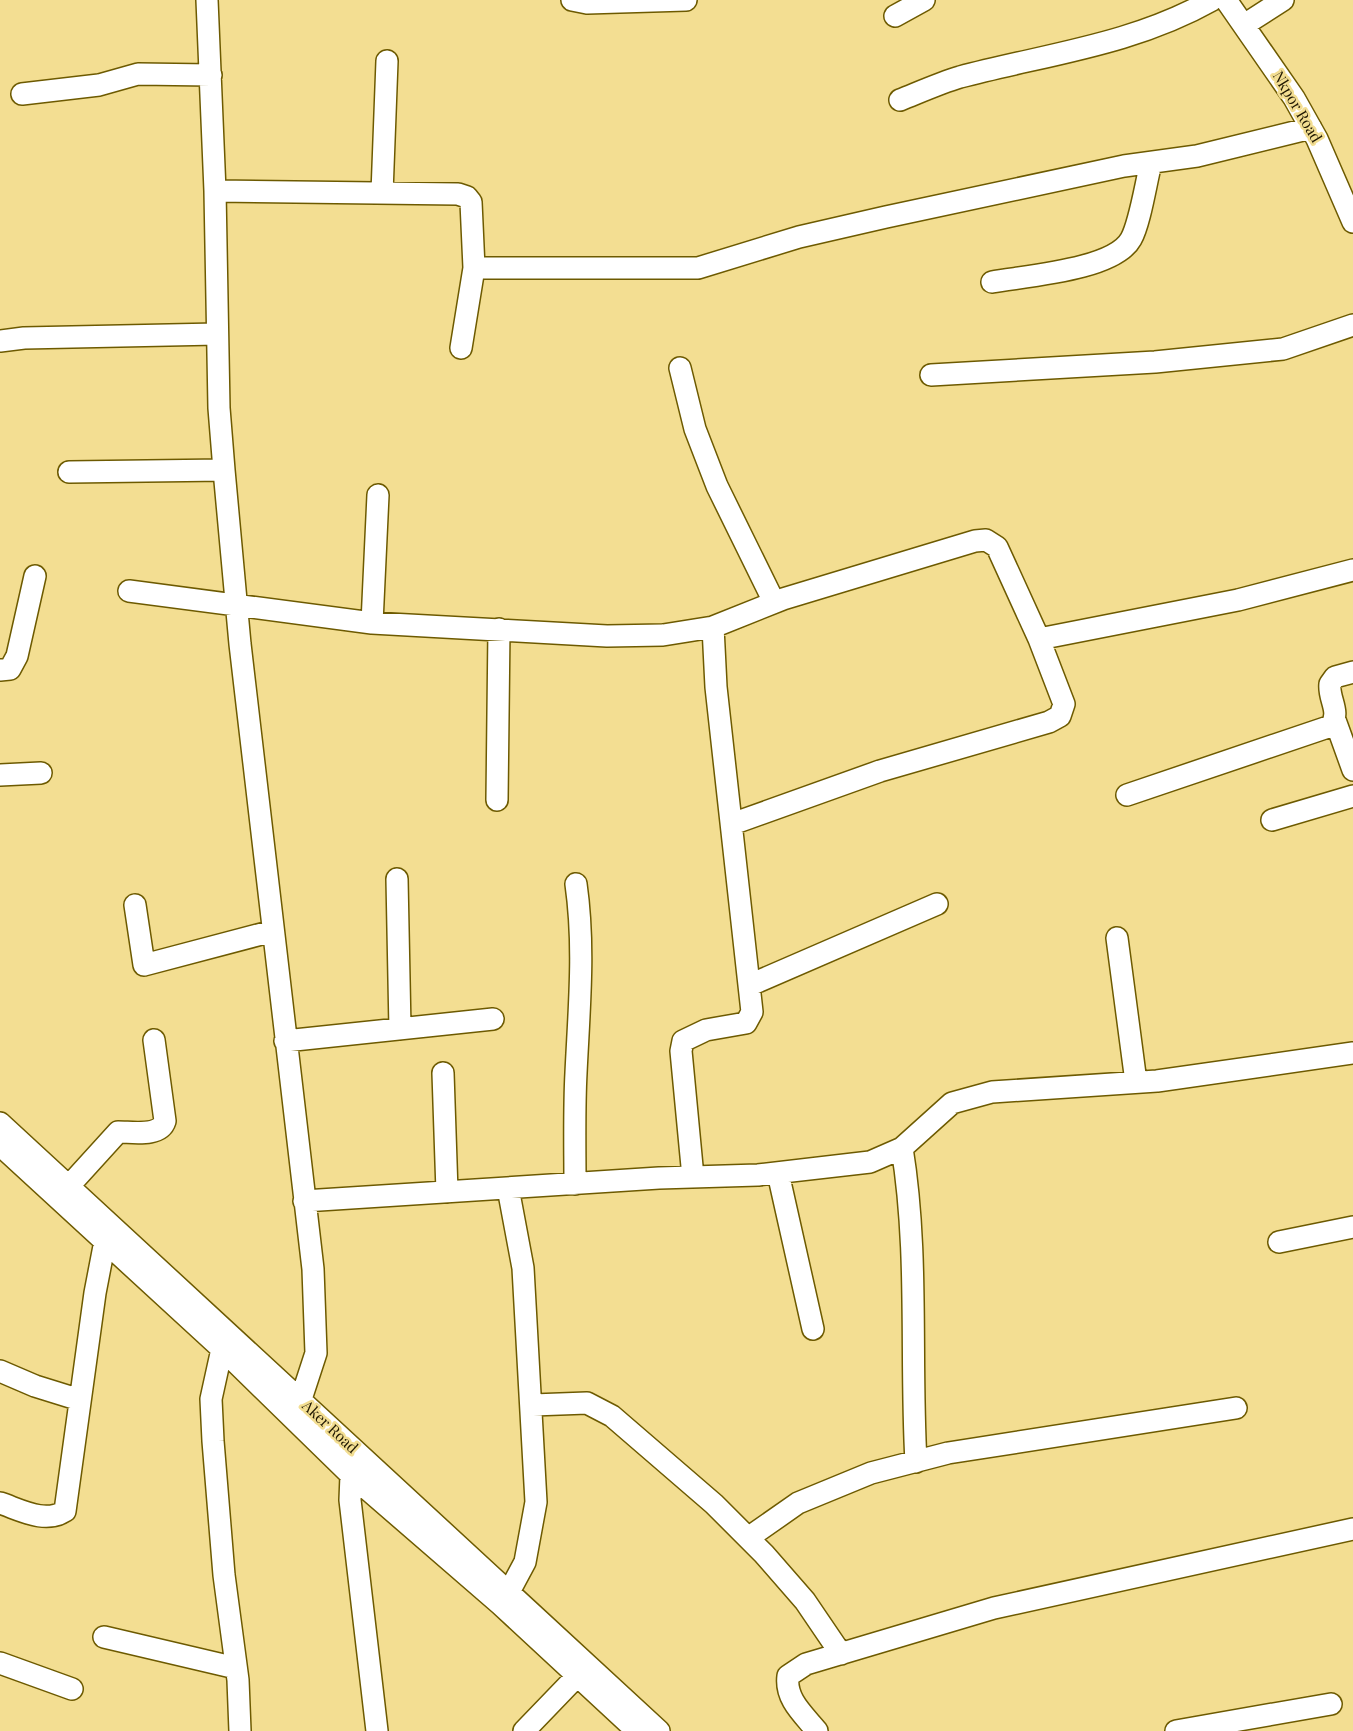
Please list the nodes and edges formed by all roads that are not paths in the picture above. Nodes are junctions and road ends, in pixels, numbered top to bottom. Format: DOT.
graph roads {
  1 [pos="207,0"];
  2 [pos="572,0"];
  3 [pos="686,0"];
  4 [pos="924,0"];
  5 [pos="1212,0"];
  6 [pos="1226,0"];
  7 [pos="1283,0"];
  8 [pos="896,16"];
  9 [pos="1244,25"];
  10 [pos="387,61"];
  11 [pos="211,75"];
  12 [pos="22,94"];
  13 [pos="900,100"];
  14 [pos="1311,128"];
  15 [pos="1151,163"];
  16 [pos="215,191"];
  17 [pos="382,193"];
  18 [pos="1353,222"];
  19 [pos="474,268"];
  20 [pos="992,282"];
  21 [pos="1353,325"];
  22 [pos="218,334"];
  23 [pos="0,341"];
  24 [pos="460,348"];
  25 [pos="680,368"];
  26 [pos="931,375"];
  27 [pos="224,470"];
  28 [pos="69,472"];
  29 [pos="378,495"];
  30 [pos="1353,570"];
  31 [pos="35,576"];
  32 [pos="129,591"];
  33 [pos="774,602"];
  34 [pos="235,603"];
  35 [pos="372,623"];
  36 [pos="712,627"];
  37 [pos="499,629"];
  38 [pos="1039,639"];
  39 [pos="0,670"];
  40 [pos="1353,672"];
  41 [pos="1335,720"];
  42 [pos="1353,770"];
  43 [pos="41,773"];
  44 [pos="0,775"];
  45 [pos="1127,795"];
  46 [pos="1353,796"];
  47 [pos="496,800"];
  48 [pos="1272,820"];
  49 [pos="732,824"];
  50 [pos="397,879"];
  51 [pos="576,884"];
  52 [pos="135,904"];
  53 [pos="938,904"];
  54 [pos="273,931"];
  55 [pos="1117,938"];
  56 [pos="750,985"];
  57 [pos="493,1019"];
  58 [pos="400,1029"];
  59 [pos="154,1040"];
  60 [pos="285,1041"];
  61 [pos="1353,1053"];
  62 [pos="443,1072"];
  63 [pos="1136,1082"];
  64 [pos="0,1123"];
  65 [pos="0,1145"];
  66 [pos="902,1148"];
  67 [pos="778,1173"];
  68 [pos="44,1175"];
  69 [pos="693,1177"];
  70 [pos="575,1184"];
  71 [pos="68,1187"];
  72 [pos="508,1188"];
  73 [pos="447,1192"];
  74 [pos="304,1201"];
  75 [pos="1353,1227"];
  76 [pos="105,1241"];
  77 [pos="1279,1242"];
  78 [pos="813,1329"];
  79 [pos="222,1349"];
  80 [pos="0,1371"];
  81 [pos="301,1399"];
  82 [pos="80,1400"];
  83 [pos="532,1405"];
  84 [pos="1236,1408"];
  85 [pos="916,1462"];
  86 [pos="351,1475"];
  87 [pos="0,1503"];
  88 [pos="1353,1528"];
  89 [pos="748,1538"];
  90 [pos="510,1590"];
  91 [pos="104,1637"];
  92 [pos="841,1654"];
  93 [pos="0,1663"];
  94 [pos="236,1668"];
  95 [pos="578,1675"];
  96 [pos="72,1689"];
  97 [pos="1331,1704"];
  98 [pos="240,1731"];
  99 [pos="377,1731"];
  100 [pos="524,1731"];
  101 [pos="637,1731"];
  102 [pos="659,1731"];
  103 [pos="817,1731"];
  104 [pos="1176,1731"];
  1 -- 11 [label="street"];
  2 -- 3 [label="street"];
  4 -- 8 [label="street"];
  5 -- 13 [label="street"];
  6 -- 9 [label="street, Nkpor Road"];
  7 -- 9 [label="street"];
  9 -- 14 [label="street, Nkpor Road"];
  10 -- 17 [label="street"];
  11 -- 12 [label="street"];
  11 -- 16 [label="street"];
  14 -- 15 [label="street"];
  14 -- 18 [label="street, Nkpor Road"];
  15 -- 19 [label="street"];
  15 -- 20 [label="street"];
  16 -- 17 [label="street"];
  16 -- 22 [label="street"];
  17 -- 19 [label="street"];
  19 -- 24 [label="street"];
  21 -- 26 [label="street"];
  22 -- 23 [label="street"];
  22 -- 27 [label="street"];
  25 -- 33 [label="street"];
  27 -- 28 [label="street"];
  27 -- 34 [label="street"];
  29 -- 35 [label="street"];
  30 -- 38 [label="street"];
  31 -- 39 [label="street"];
  32 -- 34 [label="street"];
  33 -- 36 [label="street"];
  33 -- 38 [label="street"];
  34 -- 35 [label="street"];
  34 -- 54 [label="street"];
  35 -- 37 [label="street"];
  36 -- 37 [label="street"];
  36 -- 49 [label="street"];
  37 -- 47 [label="street"];
  38 -- 49 [label="street"];
  40 -- 41 [label="street"];
  41 -- 42 [label="street"];
  41 -- 45 [label="street"];
  43 -- 44 [label="street"];
  46 -- 48 [label="street"];
  49 -- 56 [label="street"];
  50 -- 58 [label="street"];
  51 -- 70 [label="street"];
  52 -- 54 [label="street"];
  53 -- 56 [label="street"];
  54 -- 60 [label="street"];
  55 -- 63 [label="street"];
  56 -- 69 [label="street"];
  57 -- 58 [label="street"];
  58 -- 60 [label="street"];
  59 -- 71 [label="street"];
  60 -- 74 [label="street"];
  61 -- 63 [label="street"];
  62 -- 73 [label="street"];
  63 -- 66 [label="street"];
  64 -- 68 [label="street, Aker Road"];
  65 -- 68 [label="street, Aker Road"];
  66 -- 67 [label="street"];
  66 -- 85 [label="street"];
  67 -- 69 [label="street"];
  67 -- 78 [label="street"];
  68 -- 71 [label="street, Aker Road"];
  68 -- 76 [label="street, Aker Road"];
  69 -- 70 [label="street"];
  70 -- 72 [label="street"];
  71 -- 81 [label="street, Aker Road"];
  72 -- 73 [label="street"];
  72 -- 83 [label="street"];
  73 -- 74 [label="street"];
  74 -- 81 [label="street"];
  75 -- 77 [label="street"];
  76 -- 79 [label="street, Aker Road"];
  76 -- 82 [label="street"];
  79 -- 86 [label="street, Aker Road"];
  79 -- 94 [label="street"];
  80 -- 82 [label="street"];
  81 -- 90 [label="street, Aker Road"];
  82 -- 87 [label="street"];
  83 -- 89 [label="street"];
  83 -- 90 [label="street"];
  84 -- 85 [label="street"];
  85 -- 89 [label="street"];
  86 -- 95 [label="street, Aker Road"];
  86 -- 99 [label="street"];
  88 -- 92 [label="street"];
  89 -- 92 [label="street"];
  90 -- 102 [label="street, Aker Road"];
  91 -- 94 [label="street"];
  92 -- 103 [label="street"];
  93 -- 96 [label="street"];
  94 -- 98 [label="street"];
  95 -- 100 [label="street"];
  95 -- 101 [label="street, Aker Road"];
  97 -- 104 [label="street"];
}
